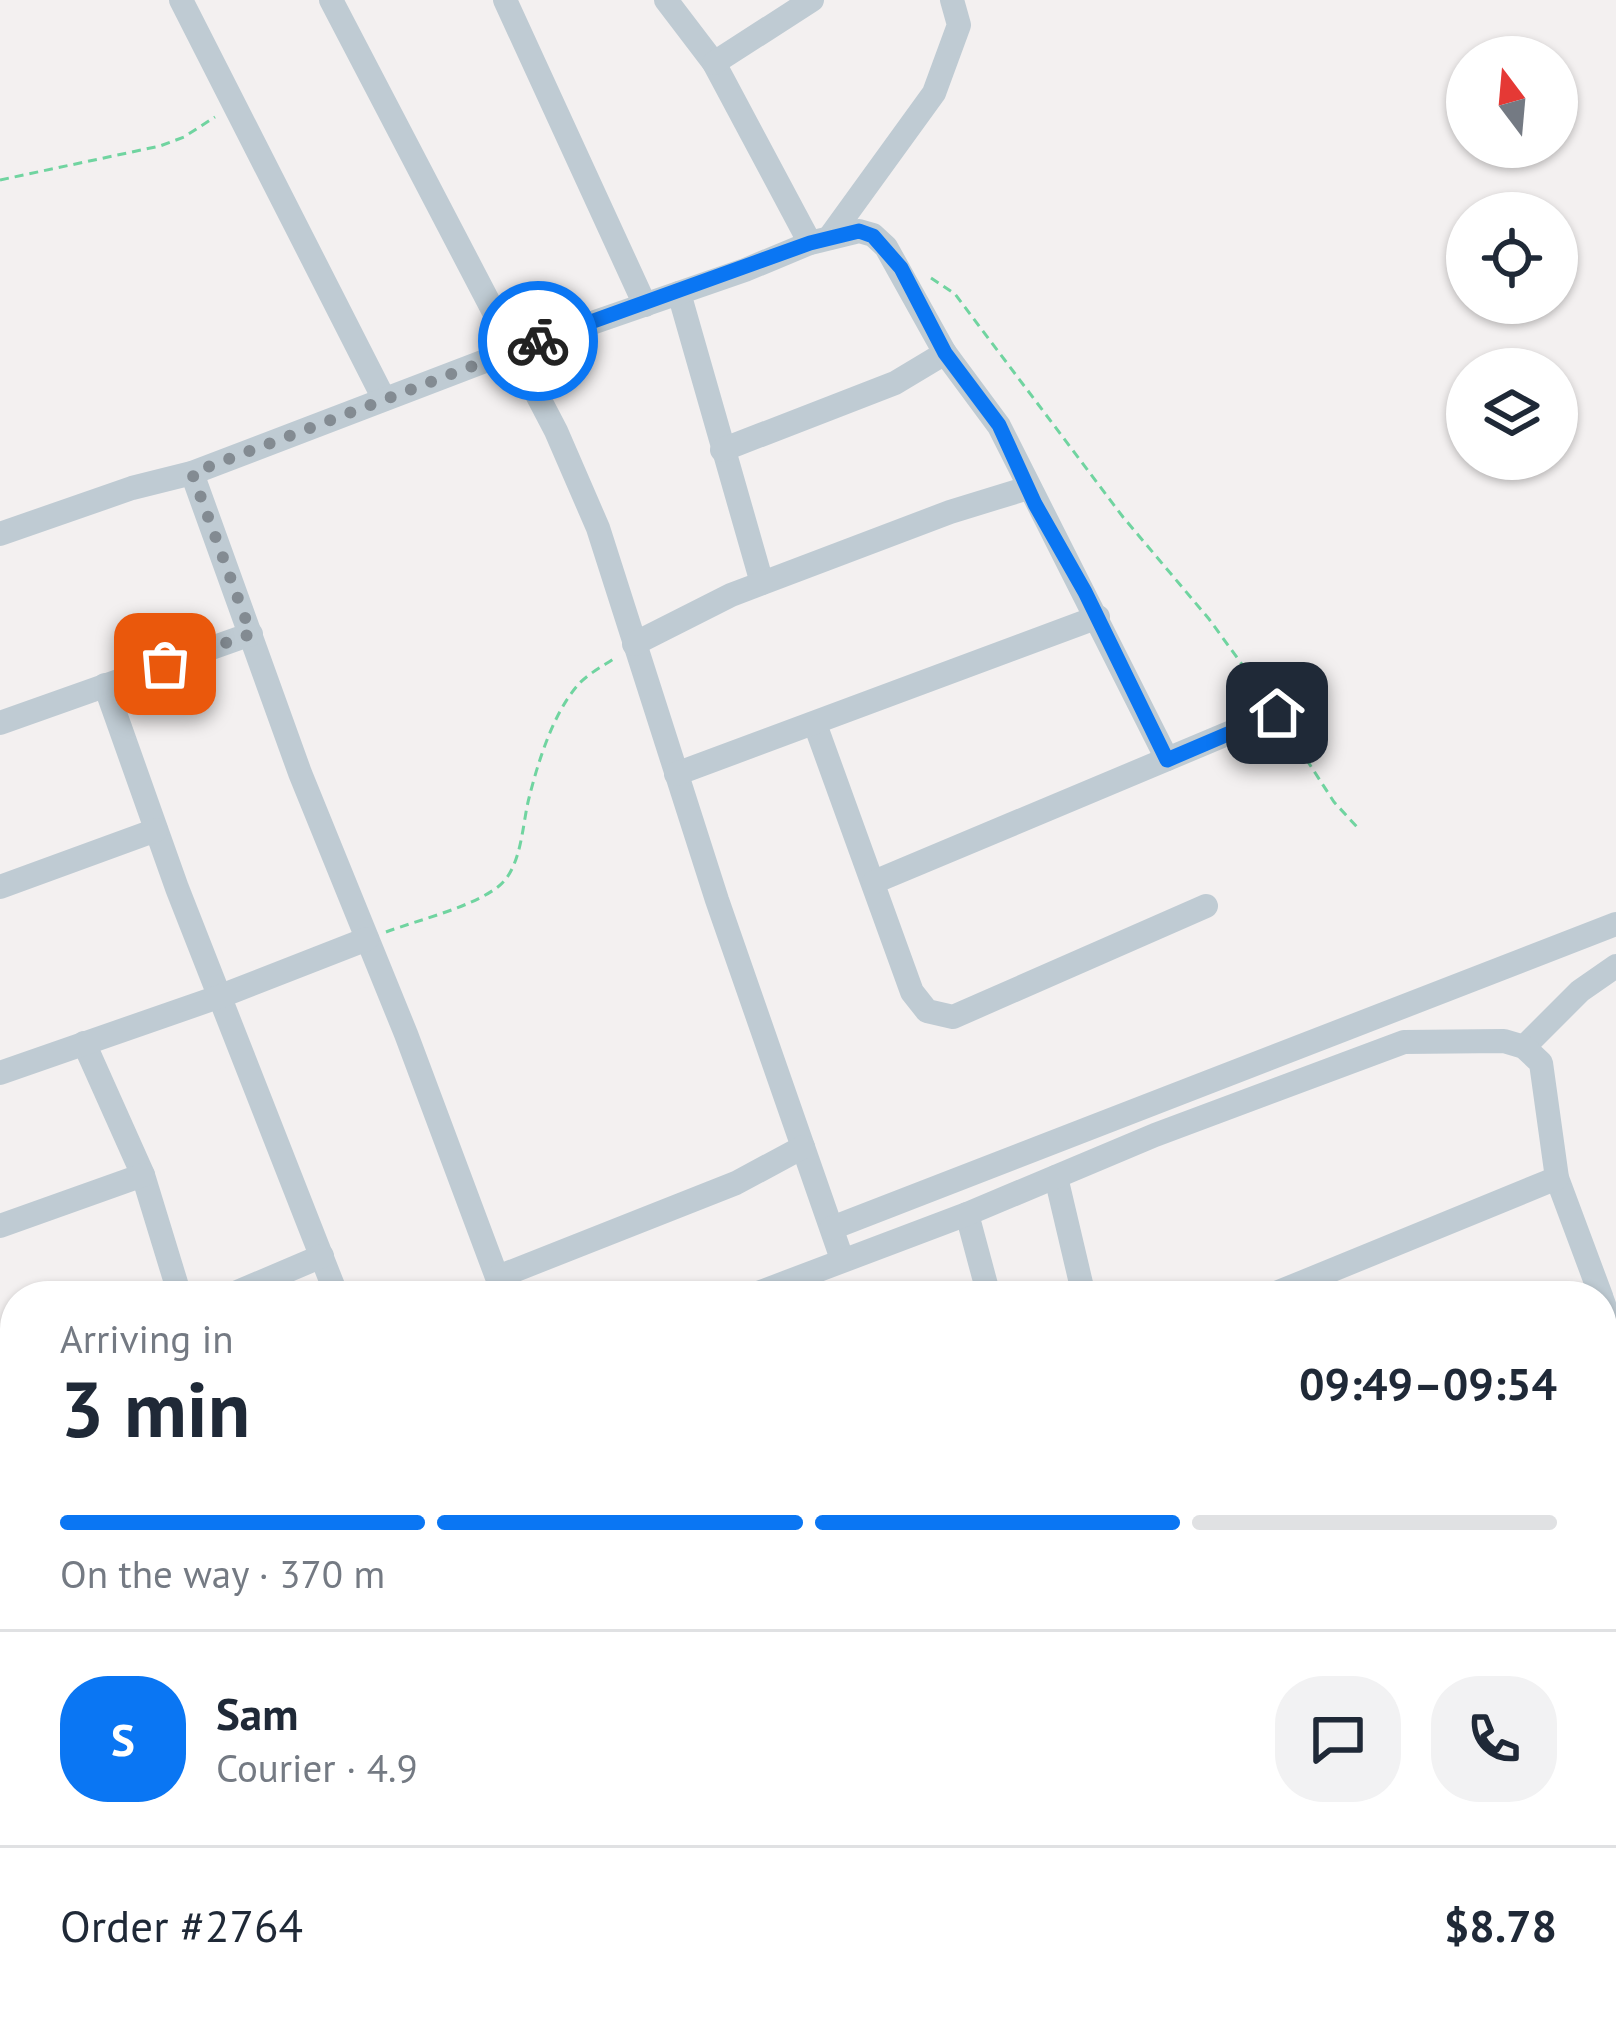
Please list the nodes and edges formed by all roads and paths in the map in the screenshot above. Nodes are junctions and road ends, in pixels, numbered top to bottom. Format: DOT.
graph roads {
  1 [pos="331,0"];
  2 [pos="506,0"];
  3 [pos="666,0"];
  4 [pos="812,0"];
  5 [pos="952,0"];
  6 [pos="186,1"];
  7 [pos="714,63"];
  8 [pos="233,102"];
  9 [pos="0,180"];
  10 [pos="819,240"];
  11 [pos="901,268"];
  12 [pos="680,293"];
  13 [pos="645,305"];
  14 [pos="514,350"];
  15 [pos="945,353"];
  16 [pos="384,399"];
  17 [pos="722,450"];
  18 [pos="192,473"];
  19 [pos="1028,488"];
  20 [pos="0,533"];
  21 [pos="762,583"];
  22 [pos="1098,617"];
  23 [pos="251,634"];
  24 [pos="634,644"];
  25 [pos="105,685"];
  26 [pos="1277,713"];
  27 [pos="0,723"];
  28 [pos="815,724"];
  29 [pos="1167,760"];
  30 [pos="676,774"];
  31 [pos="1357,827"];
  32 [pos="155,830"];
  33 [pos="874,882"];
  34 [pos="0,887"];
  35 [pos="1206,906"];
  36 [pos="1616,924"];
  37 [pos="367,939"];
  38 [pos="1616,966"];
  39 [pos="221,996"];
  40 [pos="1392,1010"];
  41 [pos="84,1042"];
  42 [pos="1405,1042"];
  43 [pos="1524,1047"];
  44 [pos="0,1073"];
  45 [pos="803,1147"];
  46 [pos="143,1175"];
  47 [pos="1057,1177"];
  48 [pos="1557,1178"];
  49 [pos="967,1214"];
  50 [pos="0,1226"];
  51 [pos="832,1228"];
  52 [pos="322,1256"];
  53 [pos="842,1258"];
  54 [pos="175,1281"];
  55 [pos="263,1281"];
  56 [pos="331,1281"];
  57 [pos="499,1281"];
  58 [pos="515,1281"];
  59 [pos="786,1281"];
  60 [pos="985,1281"];
  61 [pos="1081,1281"];
  62 [pos="1306,1281"];
  63 [pos="1595,1281"];
  1 -- 14 [label="street"];
  2 -- 13 [label="street"];
  3 -- 7 [label="street"];
  4 -- 7 [label="street"];
  5 -- 10 [label="street"];
  6 -- 8 [label="street"];
  7 -- 10 [label="street"];
  8 -- 9 [label="path"];
  8 -- 16 [label="street"];
  10 -- 11 [label="street"];
  10 -- 12 [label="street"];
  11 -- 15 [label="street"];
  11 -- 26 [label="path"];
  12 -- 13 [label="street"];
  12 -- 17 [label="street"];
  13 -- 14 [label="street"];
  14 -- 16 [label="street"];
  14 -- 24 [label="street"];
  15 -- 17 [label="street"];
  15 -- 19 [label="street"];
  16 -- 18 [label="street"];
  17 -- 21 [label="street"];
  18 -- 20 [label="street"];
  18 -- 23 [label="street"];
  19 -- 21 [label="street"];
  19 -- 22 [label="street"];
  21 -- 24 [label="street"];
  22 -- 28 [label="street"];
  22 -- 29 [label="street"];
  23 -- 25 [label="street"];
  23 -- 37 [label="street"];
  24 -- 30 [label="street"];
  24 -- 37 [label="path"];
  25 -- 27 [label="street"];
  25 -- 32 [label="street"];
  26 -- 29 [label="street"];
  26 -- 31 [label="path"];
  28 -- 30 [label="street"];
  28 -- 33 [label="street"];
  29 -- 33 [label="street"];
  30 -- 45 [label="street"];
  32 -- 34 [label="street"];
  32 -- 39 [label="street"];
  33 -- 35 [label="street"];
  36 -- 40 [label="street"];
  37 -- 39 [label="street"];
  37 -- 57 [label="street"];
  38 -- 43 [label="street"];
  39 -- 41 [label="street"];
  39 -- 52 [label="street"];
  40 -- 42 [label="street"];
  40 -- 51 [label="street"];
  41 -- 44 [label="street"];
  41 -- 46 [label="street"];
  42 -- 43 [label="street"];
  42 -- 47 [label="street"];
  43 -- 48 [label="street"];
  45 -- 51 [label="street"];
  45 -- 58 [label="street"];
  46 -- 50 [label="street"];
  46 -- 54 [label="street"];
  47 -- 49 [label="street"];
  47 -- 61 [label="street"];
  48 -- 62 [label="street"];
  48 -- 63 [label="street"];
  49 -- 53 [label="street"];
  49 -- 60 [label="street"];
  51 -- 53 [label="street"];
  52 -- 55 [label="street"];
  52 -- 56 [label="street"];
  53 -- 59 [label="street"];
}
